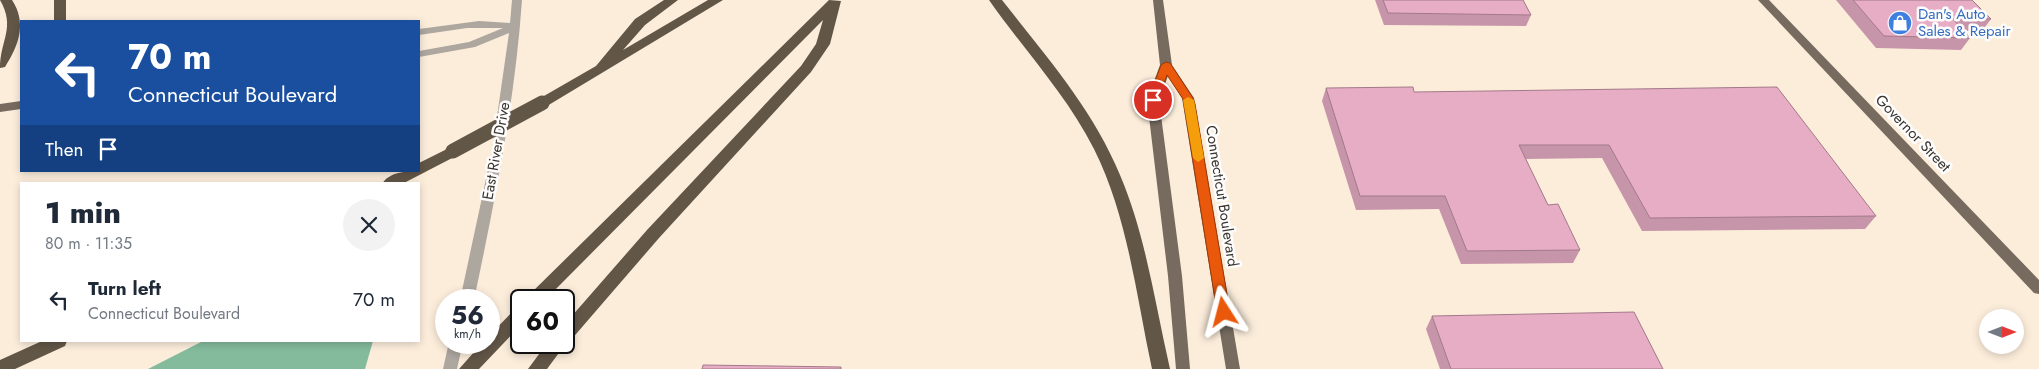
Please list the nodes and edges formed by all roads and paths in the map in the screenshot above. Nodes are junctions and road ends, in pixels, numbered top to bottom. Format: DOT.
graph roads {
  1 [pos="6,0"];
  2 [pos="60,0"];
  3 [pos="517,0"];
  4 [pos="672,0"];
  5 [pos="717,0"];
  6 [pos="995,0"];
  7 [pos="1158,0"];
  8 [pos="1763,0"];
  9 [pos="836,1"];
  10 [pos="60,20"];
  11 [pos="515,27"];
  12 [pos="420,32"];
  13 [pos="420,54"];
  14 [pos="0,64"];
  15 [pos="1166,65"];
  16 [pos="593,75"];
  17 [pos="20,105"];
  18 [pos="0,108"];
  19 [pos="420,168"];
  20 [pos="412,172"];
  21 [pos="393,182"];
  22 [pos="469,289"];
  23 [pos="546,289"];
  24 [pos="2039,289"];
  25 [pos="575,323"];
  26 [pos="510,326"];
  27 [pos="57,342"];
  28 [pos="453,354"];
  29 [pos="549,354"];
  30 [pos="0,368"];
  31 [pos="450,369"];
  32 [pos="468,369"];
  33 [pos="537,369"];
  34 [pos="1161,369"];
  35 [pos="1183,369"];
  36 [pos="1233,369"];
  1 -- 14 [label="highway"];
  2 -- 10 [label="highway"];
  3 -- 11 [label="street, East River Drive"];
  4 -- 16 [label="highway"];
  5 -- 16 [label="highway"];
  6 -- 34 [label="highway"];
  7 -- 15 [label="main road, Connecticut Boulevard"];
  8 -- 24 [label="main road, Governor Street"];
  9 -- 23 [label="highway"];
  9 -- 25 [label="highway"];
  11 -- 12 [label="street"];
  11 -- 13 [label="street"];
  11 -- 22 [label="street, East River Drive"];
  15 -- 35 [label="main road, Connecticut Boulevard"];
  15 -- 36 [label="main road, Connecticut Boulevard"];
  16 -- 19 [label="highway, bridge"];
  17 -- 18 [label="main road"];
  20 -- 21 [label="highway"];
  26 -- 32 [label="highway"];
  27 -- 30 [label="highway"];
  28 -- 31 [label="street"];
  29 -- 33 [label="highway"];
}
